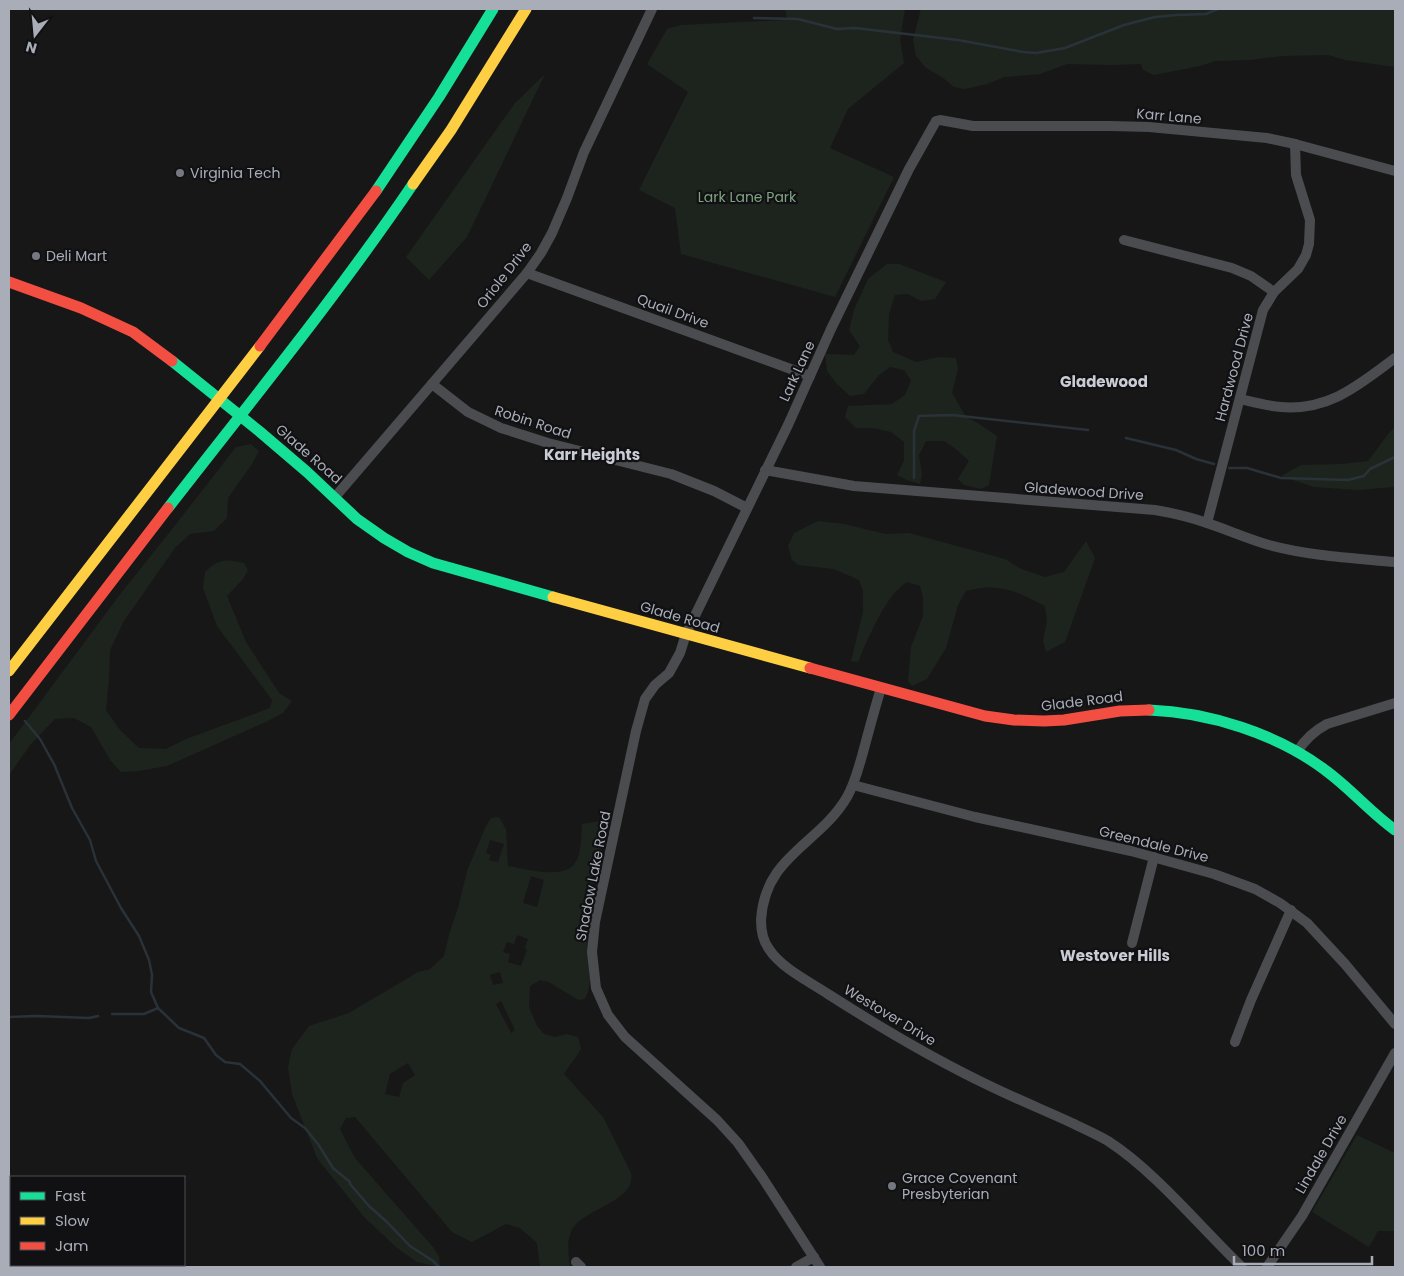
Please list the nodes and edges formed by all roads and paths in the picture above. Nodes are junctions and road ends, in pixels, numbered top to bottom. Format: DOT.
graph roads {
  1 [pos="493,9"];
  2 [pos="526,9"];
  3 [pos="652,9"];
  4 [pos="936,121"];
  5 [pos="1295,144"];
  6 [pos="1395,171"];
  7 [pos="1124,240"];
  8 [pos="527,273"];
  9 [pos="9,282"];
  10 [pos="1274,292"];
  11 [pos="1395,358"];
  12 [pos="810,376"];
  13 [pos="432,384"];
  14 [pos="1240,399"];
  15 [pos="765,470"];
  16 [pos="335,496"];
  17 [pos="747,508"];
  18 [pos="1207,523"];
  19 [pos="1395,562"];
  20 [pos="686,634"];
  21 [pos="9,671"];
  22 [pos="881,688"];
  23 [pos="1395,703"];
  24 [pos="9,715"];
  25 [pos="1297,752"];
  26 [pos="852,785"];
  27 [pos="1395,830"];
  28 [pos="1154,857"];
  29 [pos="1291,910"];
  30 [pos="1132,942"];
  31 [pos="1395,1024"];
  32 [pos="1235,1042"];
  33 [pos="1395,1053"];
  34 [pos="814,1257"];
  35 [pos="796,1267"];
  36 [pos="820,1267"];
  37 [pos="1242,1267"];
  38 [pos="1267,1267"];
  1 -- 21 [label="main road"];
  2 -- 24 [label="main road"];
  3 -- 8 [label="street, Oriole Drive"];
  4 -- 5 [label="street, Karr Lane"];
  4 -- 12 [label="street, Lark Lane"];
  5 -- 6 [label="street, Karr Lane"];
  5 -- 10 [label="street, Hardwood Drive"];
  7 -- 10 [label="street"];
  8 -- 12 [label="street, Quail Drive"];
  8 -- 13 [label="street, Oriole Drive"];
  9 -- 16 [label="main road, Glade Road"];
  10 -- 14 [label="street, Hardwood Drive"];
  11 -- 14 [label="street"];
  12 -- 15 [label="street, Lark Lane"];
  13 -- 16 [label="street, Oriole Drive"];
  13 -- 17 [label="street, Robin Road"];
  14 -- 18 [label="street, Hardwood Drive"];
  15 -- 17 [label="street, Lark Lane"];
  15 -- 18 [label="street, Gladewood Drive"];
  16 -- 20 [label="main road, Glade Road"];
  17 -- 20 [label="street, Lark Lane"];
  18 -- 19 [label="street, Gladewood Drive"];
  20 -- 22 [label="main road, Glade Road"];
  20 -- 34 [label="street, Shadow Lake Road"];
  22 -- 25 [label="main road, Glade Road"];
  22 -- 26 [label="street, Westover Drive"];
  23 -- 25 [label="street"];
  25 -- 27 [label="main road, Glade Road"];
  26 -- 28 [label="street, Greendale Drive"];
  26 -- 37 [label="street, Westover Drive"];
  28 -- 29 [label="street, Greendale Drive"];
  28 -- 30 [label="street"];
  29 -- 31 [label="street, Greendale Drive"];
  29 -- 32 [label="street"];
  33 -- 38 [label="street, Lindale Drive"];
  34 -- 35 [label="street"];
  34 -- 36 [label="street, Shadow Lake Road"];
}
